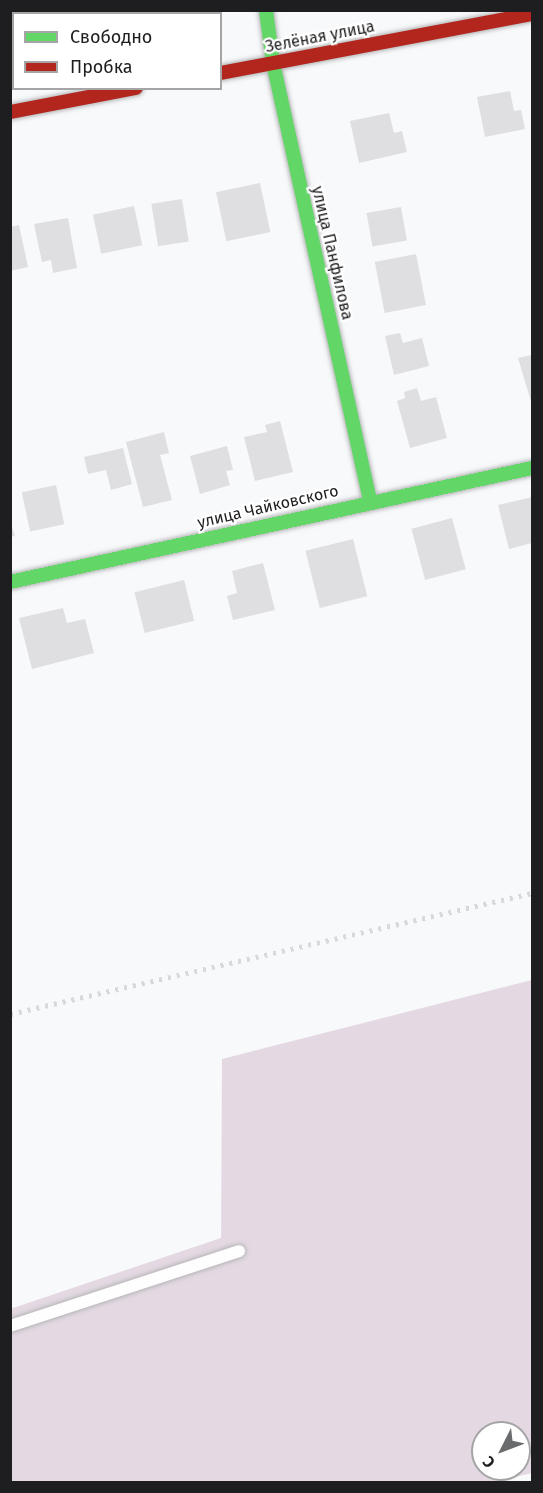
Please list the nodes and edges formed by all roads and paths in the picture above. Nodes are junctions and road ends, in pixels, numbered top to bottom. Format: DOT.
graph roads {
  1 [pos="266,10"];
  2 [pos="532,14"];
  3 [pos="273,63"];
  4 [pos="222,73"];
  5 [pos="126,90"];
  6 [pos="10,112"];
  7 [pos="532,468"];
  8 [pos="370,501"];
  9 [pos="10,582"];
  10 [pos="239,1251"];
  11 [pos="10,1326"];
  1 -- 3 [label="street, улица Панфилова"];
  2 -- 3 [label="street, Зелёная улица"];
  3 -- 4 [label="street, Зелёная улица"];
  3 -- 8 [label="street, улица Панфилова"];
  5 -- 6 [label="street"];
  7 -- 8 [label="street, улица Чайковского"];
  8 -- 9 [label="street, улица Чайковского"];
  10 -- 11 [label="lane"];
}
